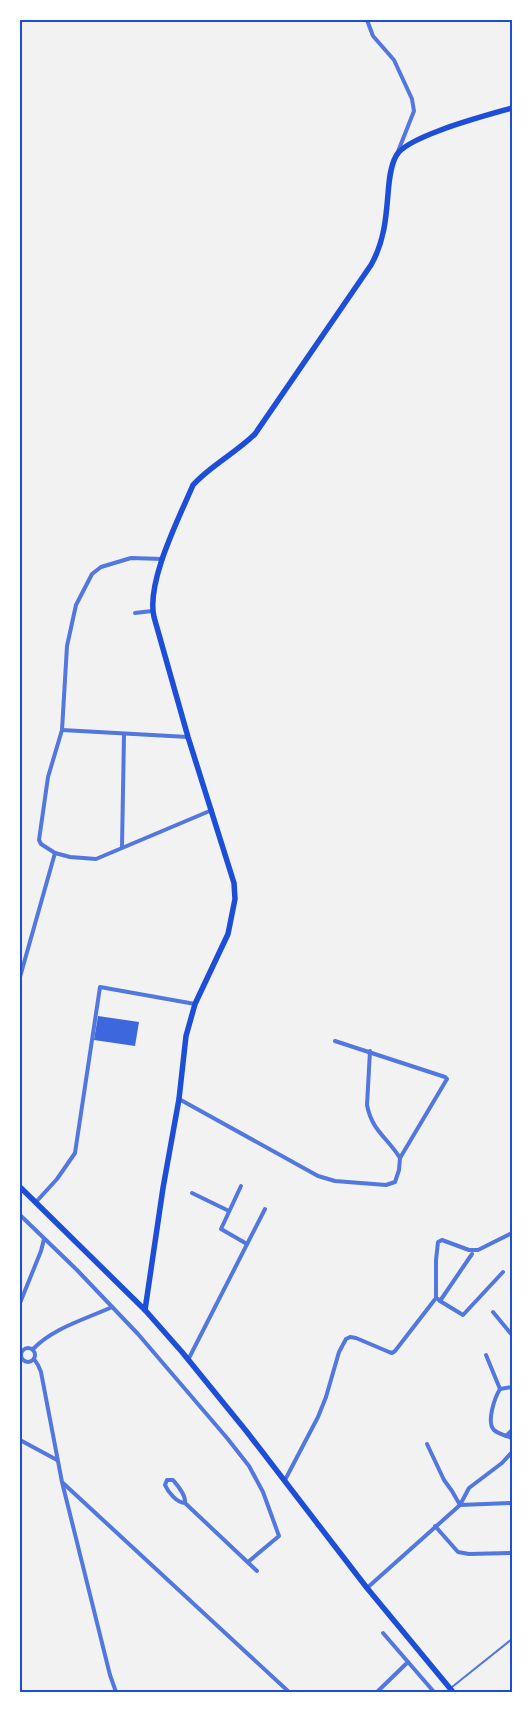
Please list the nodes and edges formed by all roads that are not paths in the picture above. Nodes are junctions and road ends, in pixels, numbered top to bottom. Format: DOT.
graph roads {
  1 [pos="367,20"];
  2 [pos="512,108"];
  3 [pos="396,156"];
  4 [pos="163,560"];
  5 [pos="152,611"];
  6 [pos="135,613"];
  7 [pos="62,730"];
  8 [pos="124,735"];
  9 [pos="188,739"];
  10 [pos="212,810"];
  11 [pos="122,847"];
  12 [pos="55,853"];
  13 [pos="20,976"];
  14 [pos="194,1004"];
  15 [pos="335,1040"];
  16 [pos="370,1051"];
  17 [pos="179,1099"];
  18 [pos="400,1158"];
  19 [pos="241,1186"];
  20 [pos="20,1187"];
  21 [pos="192,1193"];
  22 [pos="36,1202"];
  23 [pos="265,1209"];
  24 [pos="229,1211"];
  25 [pos="20,1214"];
  26 [pos="512,1233"];
  27 [pos="44,1239"];
  28 [pos="247,1244"];
  29 [pos="472,1254"];
  30 [pos="504,1272"];
  31 [pos="438,1299"];
  32 [pos="20,1303"];
  33 [pos="112,1308"];
  34 [pos="145,1310"];
  35 [pos="493,1312"];
  36 [pos="512,1335"];
  37 [pos="20,1345"];
  38 [pos="33,1349"];
  39 [pos="23,1350"];
  40 [pos="486,1355"];
  41 [pos="34,1359"];
  42 [pos="188,1360"];
  43 [pos="512,1387"];
  44 [pos="500,1389"];
  45 [pos="512,1430"];
  46 [pos="506,1436"];
  47 [pos="512,1438"];
  48 [pos="20,1440"];
  49 [pos="427,1444"];
  50 [pos="512,1452"];
  51 [pos="57,1460"];
  52 [pos="285,1480"];
  53 [pos="62,1482"];
  54 [pos="185,1503"];
  55 [pos="512,1503"];
  56 [pos="460,1505"];
  57 [pos="435,1526"];
  58 [pos="512,1553"];
  59 [pos="248,1562"];
  60 [pos="257,1571"];
  61 [pos="367,1588"];
  62 [pos="383,1633"];
  63 [pos="512,1639"];
  64 [pos="408,1662"];
  65 [pos="452,1690"];
  66 [pos="116,1692"];
  67 [pos="288,1692"];
  68 [pos="377,1692"];
  69 [pos="434,1692"];
  1 -- 3 [label="street"];
  2 -- 3 [label="main road"];
  3 -- 4 [label="main road"];
  4 -- 5 [label="main road"];
  4 -- 7 [label="street"];
  5 -- 6 [label="street"];
  5 -- 9 [label="main road"];
  7 -- 8 [label="street"];
  7 -- 12 [label="street"];
  8 -- 9 [label="street"];
  8 -- 11 [label="street"];
  9 -- 10 [label="main road"];
  10 -- 11 [label="street"];
  10 -- 14 [label="main road"];
  11 -- 12 [label="street"];
  12 -- 13 [label="street"];
  14 -- 17 [label="main road"];
  14 -- 22 [label="street"];
  15 -- 16 [label="street"];
  16 -- 18 [label="street"];
  16 -- 18 [label="street"];
  17 -- 18 [label="street"];
  17 -- 34 [label="main road"];
  19 -- 24 [label="street"];
  20 -- 22 [label="main road"];
  21 -- 24 [label="street"];
  22 -- 34 [label="main road"];
  23 -- 28 [label="street"];
  24 -- 28 [label="street"];
  25 -- 27 [label="street"];
  26 -- 31 [label="street"];
  27 -- 32 [label="street"];
  27 -- 33 [label="street"];
  28 -- 42 [label="street"];
  29 -- 31 [label="street"];
  30 -- 31 [label="street"];
  31 -- 52 [label="street"];
  33 -- 38 [label="street"];
  33 -- 59 [label="street"];
  34 -- 42 [label="main road"];
  35 -- 36 [label="street"];
  37 -- 39 [label="street"];
  38 -- 39 [label="street"];
  38 -- 41 [label="street"];
  39 -- 41 [label="street"];
  40 -- 44 [label="street"];
  41 -- 51 [label="street"];
  42 -- 52 [label="main road"];
  43 -- 44 [label="street"];
  44 -- 46 [label="street"];
  45 -- 46 [label="street"];
  46 -- 47 [label="street"];
  48 -- 51 [label="street"];
  49 -- 56 [label="street"];
  50 -- 56 [label="street"];
  51 -- 53 [label="street"];
  52 -- 61 [label="main road"];
  53 -- 66 [label="street"];
  53 -- 67 [label="street"];
  54 -- 54 [label="street"];
  54 -- 59 [label="street"];
  55 -- 56 [label="street"];
  56 -- 57 [label="street"];
  57 -- 58 [label="street"];
  57 -- 61 [label="street"];
  59 -- 60 [label="street"];
  61 -- 65 [label="main road"];
  62 -- 64 [label="street"];
  63 -- 65 [label="lane"];
  64 -- 68 [label="street"];
  64 -- 69 [label="street"];
}
